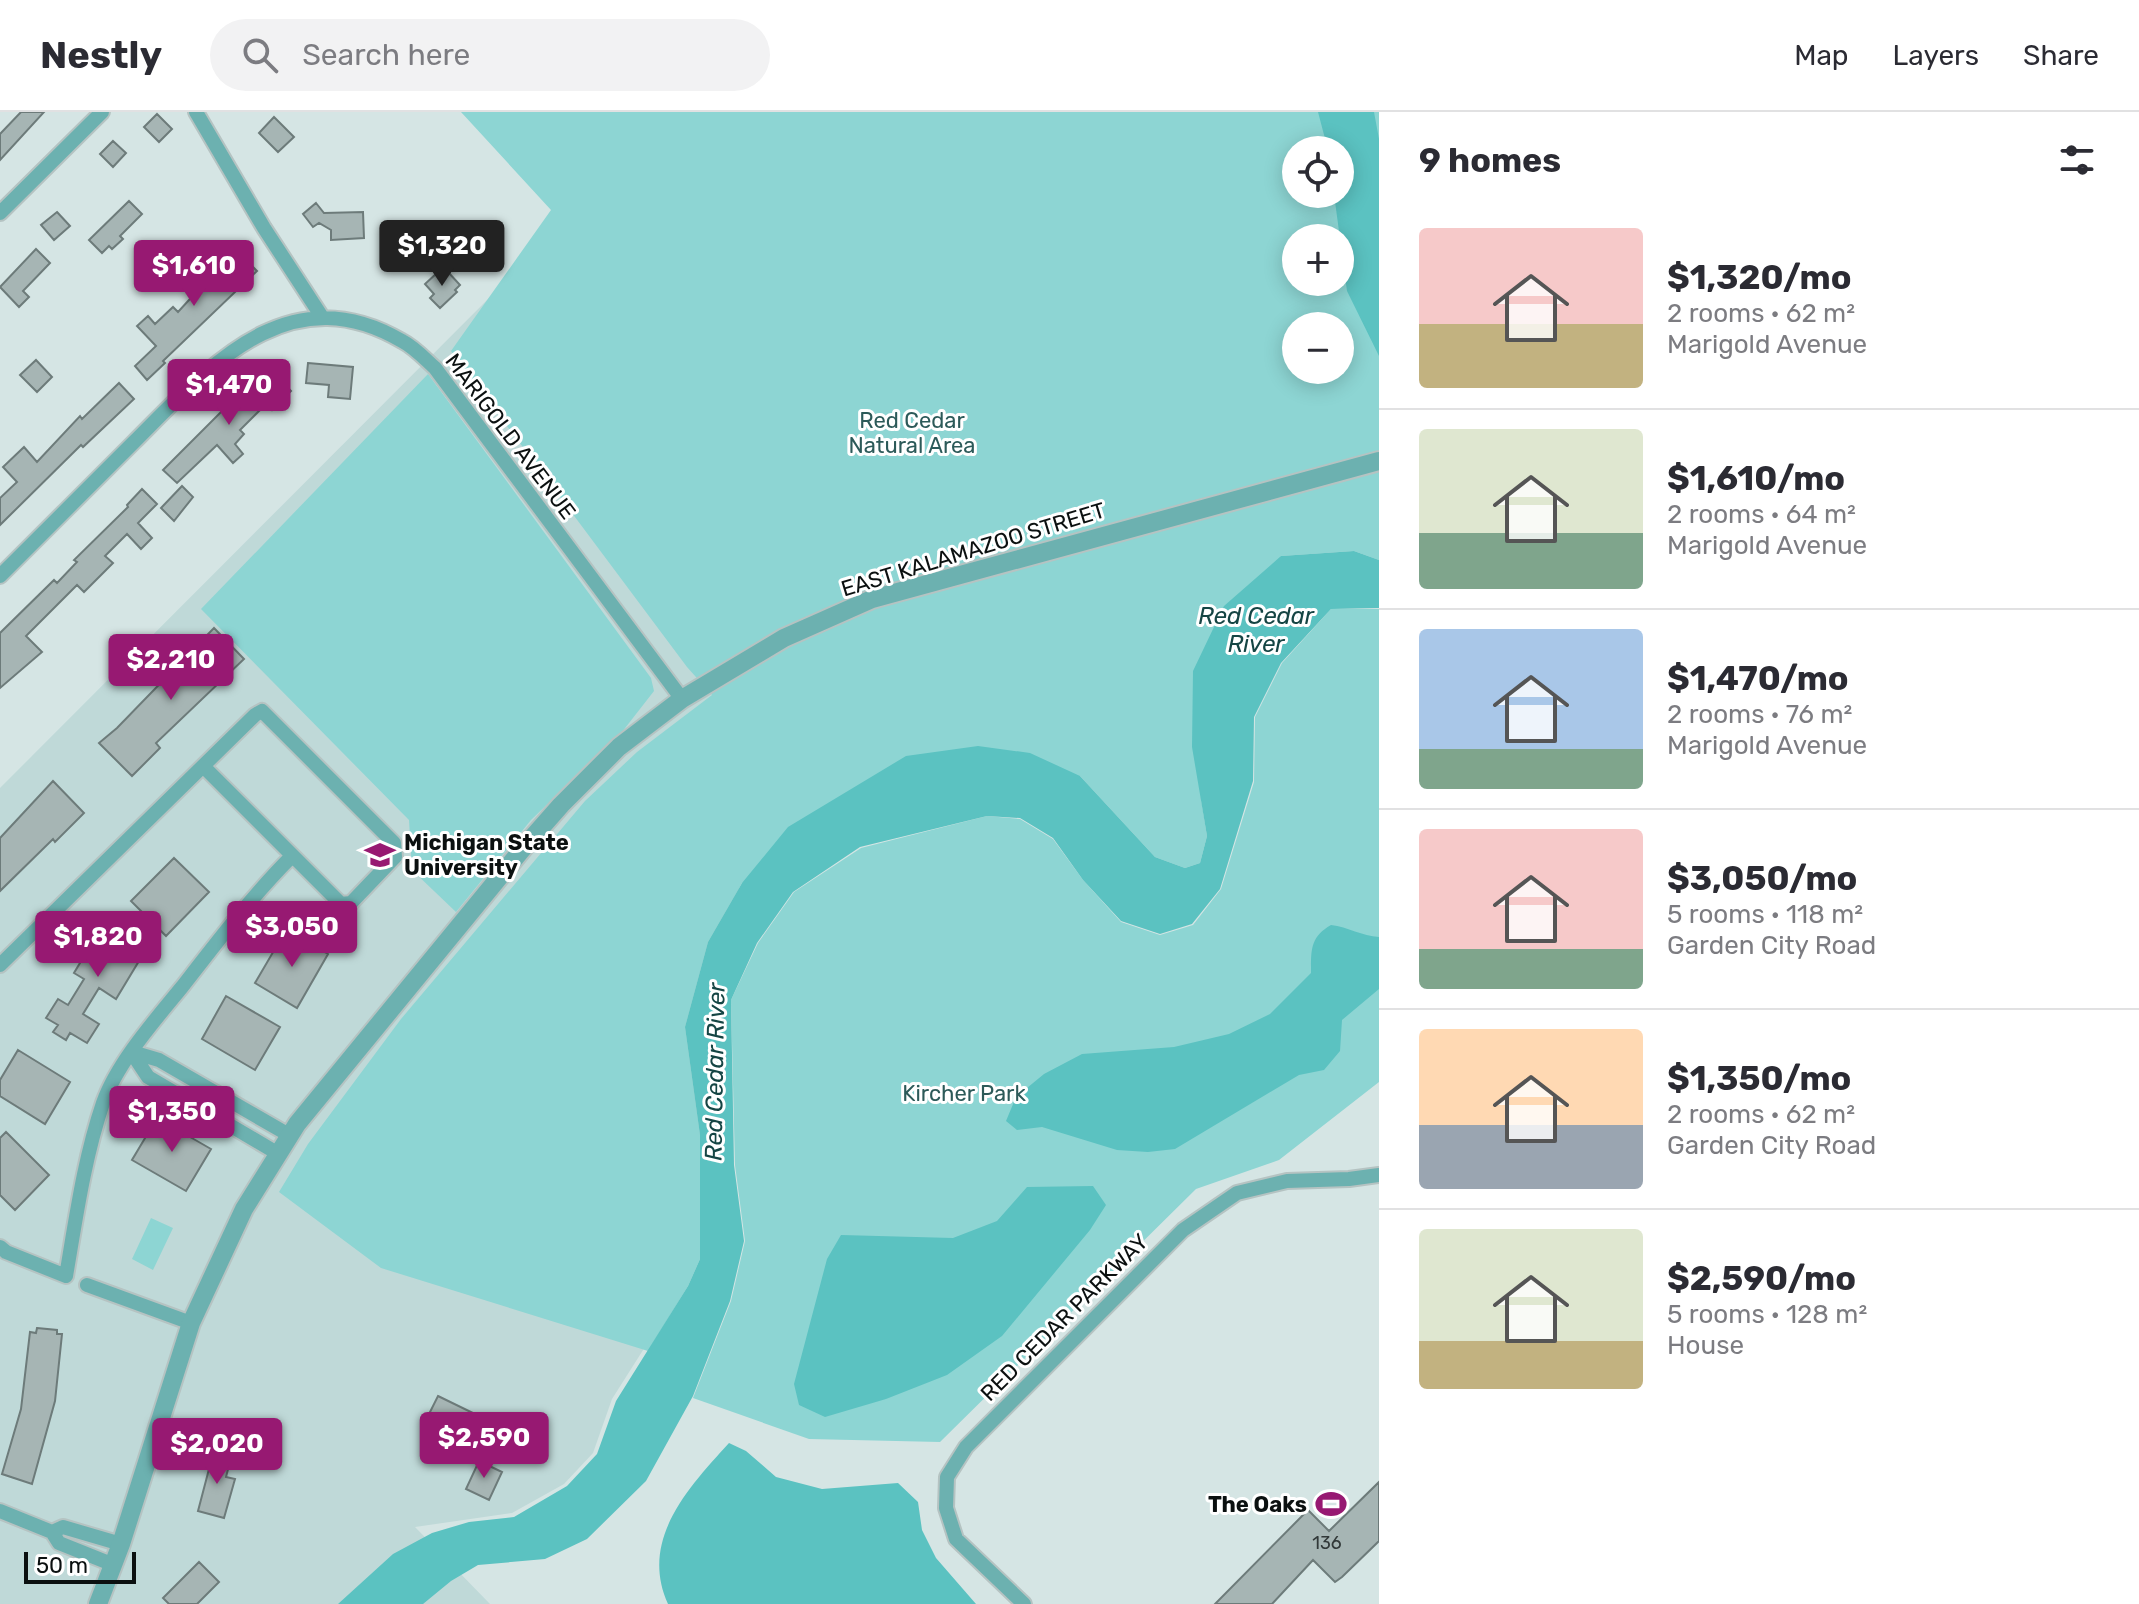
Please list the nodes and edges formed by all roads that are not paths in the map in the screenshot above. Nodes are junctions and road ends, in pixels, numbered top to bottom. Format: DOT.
graph roads {
  1 [pos="102,112"];
  2 [pos="196,112"];
  3 [pos="0,213"];
  4 [pos="322,317"];
  5 [pos="1379,461"];
  6 [pos="0,576"];
  7 [pos="682,699"];
  8 [pos="203,766"];
  9 [pos="292,856"];
  10 [pos="0,965"];
  11 [pos="132,1053"];
  12 [pos="289,1135"];
  13 [pos="277,1153"];
  14 [pos="1379,1175"];
  15 [pos="2,1252"];
  16 [pos="87,1285"];
  17 [pos="191,1323"];
  18 [pos="0,1511"];
  19 [pos="52,1532"];
  20 [pos="121,1544"];
  21 [pos="114,1565"];
  22 [pos="98,1604"];
  23 [pos="1024,1604"];
  1 -- 3 [label="street"];
  2 -- 4 [label="street"];
  4 -- 6 [label="street, MARIGOLD AVENUE"];
  4 -- 7 [label="street, MARIGOLD AVENUE"];
  5 -- 7 [label="street, EAST KALAMAZOO STREET"];
  7 -- 12 [label="street, EAST KALAMAZOO STREET"];
  8 -- 9 [label="street"];
  8 -- 9 [label="street"];
  8 -- 10 [label="street"];
  9 -- 11 [label="street"];
  11 -- 12 [label="street"];
  11 -- 13 [label="street"];
  11 -- 15 [label="street"];
  12 -- 13 [label="street, EAST KALAMAZOO STREET"];
  13 -- 17 [label="street, EAST KALAMAZOO STREET"];
  14 -- 23 [label="street, RED CEDAR PARKWAY"];
  16 -- 17 [label="street"];
  17 -- 20 [label="street, EAST KALAMAZOO STREET"];
  18 -- 19 [label="street"];
  19 -- 20 [label="street"];
  19 -- 21 [label="street"];
  20 -- 21 [label="street, EAST KALAMAZOO STREET"];
  21 -- 22 [label="street, EAST KALAMAZOO STREET"];
}
